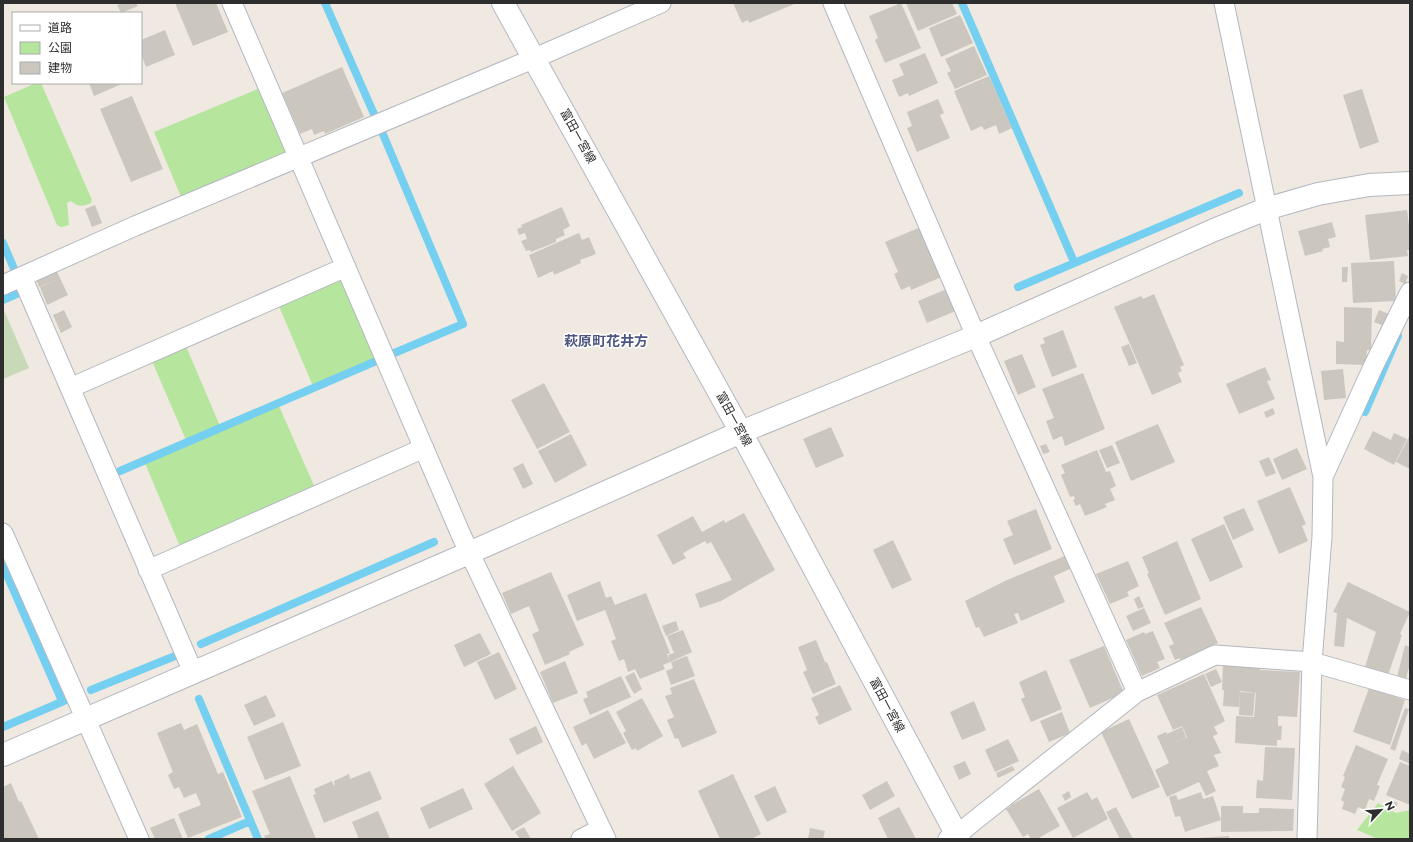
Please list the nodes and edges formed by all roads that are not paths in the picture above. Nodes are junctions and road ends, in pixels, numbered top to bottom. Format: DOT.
graph roads {
  1 [pos="232,3"];
  2 [pos="503,3"];
  3 [pos="661,3"];
  4 [pos="833,3"];
  5 [pos="1224,3"];
  6 [pos="535,58"];
  7 [pos="298,157"];
  8 [pos="1410,183"];
  9 [pos="1266,209"];
  10 [pos="346,267"];
  11 [pos="22,277"];
  12 [pos="3,285"];
  13 [pos="1410,292"];
  14 [pos="976,336"];
  15 [pos="70,388"];
  16 [pos="741,432"];
  17 [pos="424,448"];
  18 [pos="1323,477"];
  19 [pos="3,533"];
  20 [pos="469,553"];
  21 [pos="148,570"];
  22 [pos="1312,662"];
  23 [pos="193,672"];
  24 [pos="1410,690"];
  25 [pos="1138,692"];
  26 [pos="86,719"];
  27 [pos="3,755"];
  28 [pos="604,834"];
  29 [pos="955,838"];
  30 [pos="139,839"];
  31 [pos="581,839"];
  32 [pos="1307,839"];
  1 -- 7 [label="street"];
  2 -- 6 [label="street, 富田一宮線"];
  3 -- 6 [label="street"];
  4 -- 14 [label="street"];
  5 -- 9 [label="street"];
  6 -- 7 [label="street"];
  6 -- 16 [label="street, 富田一宮線"];
  7 -- 10 [label="street"];
  7 -- 11 [label="street"];
  8 -- 9 [label="street"];
  9 -- 14 [label="street"];
  9 -- 18 [label="street"];
  10 -- 15 [label="street"];
  10 -- 17 [label="street"];
  11 -- 12 [label="street"];
  11 -- 15 [label="street"];
  13 -- 18 [label="street"];
  14 -- 16 [label="street"];
  14 -- 25 [label="street"];
  15 -- 21 [label="street"];
  16 -- 20 [label="street"];
  16 -- 29 [label="street, 富田一宮線"];
  17 -- 20 [label="street"];
  17 -- 21 [label="street"];
  18 -- 22 [label="street"];
  19 -- 26 [label="street"];
  20 -- 23 [label="street"];
  20 -- 28 [label="street"];
  21 -- 23 [label="street"];
  22 -- 24 [label="street"];
  22 -- 25 [label="street"];
  22 -- 32 [label="street"];
  23 -- 26 [label="street"];
  25 -- 29 [label="street"];
  26 -- 27 [label="street"];
  26 -- 30 [label="street"];
  28 -- 31 [label="street"];
}
